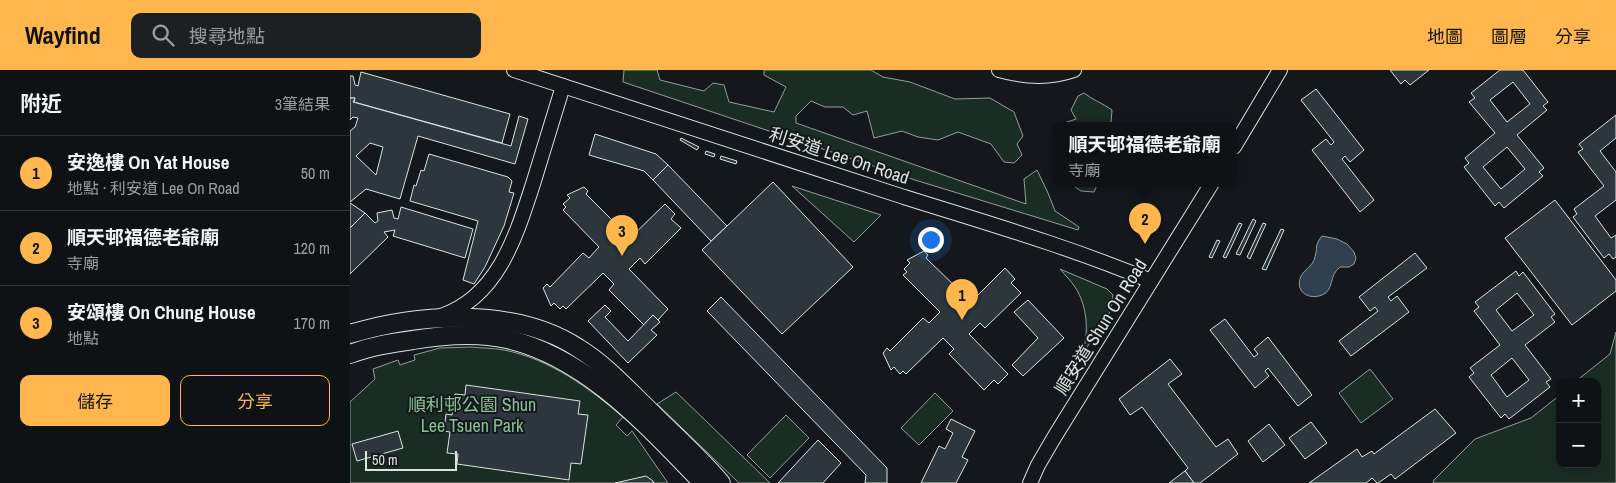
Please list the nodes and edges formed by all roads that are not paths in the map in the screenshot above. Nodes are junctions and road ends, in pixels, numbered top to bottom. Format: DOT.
graph roads {
  1 [pos="514,70"];
  2 [pos="999,70"];
  3 [pos="1074,70"];
  4 [pos="1280,70"];
  5 [pos="563,86"];
  6 [pos="1237,142"];
  7 [pos="1209,187"];
  8 [pos="1151,280"];
  9 [pos="436,318"];
  10 [pos="350,334"];
  11 [pos="432,337"];
  12 [pos="350,354"];
  13 [pos="350,364"];
  14 [pos="1038,465"];
  15 [pos="703,483"];
  16 [pos="721,483"];
  17 [pos="1020,483"];
  18 [pos="1030,483"];
  1 -- 5 [label="street, 利安道 Lee On Road"];
  2 -- 3 [label="street"];
  4 -- 6 [label="street"];
  5 -- 8 [label="street, 利安道 Lee On Road"];
  5 -- 9 [label="street"];
  7 -- 8 [label="street, 順安道 Shun On Road"];
  8 -- 14 [label="street, 順安道 Shun On Road"];
  9 -- 10 [label="main road"];
  9 -- 16 [label="main road"];
  11 -- 12 [label="main road"];
  11 -- 13 [label="main road"];
  11 -- 15 [label="main road"];
  14 -- 17 [label="street, 順安道 Shun On Road"];
  14 -- 18 [label="street, 順安道 Shun On Road"];
}
